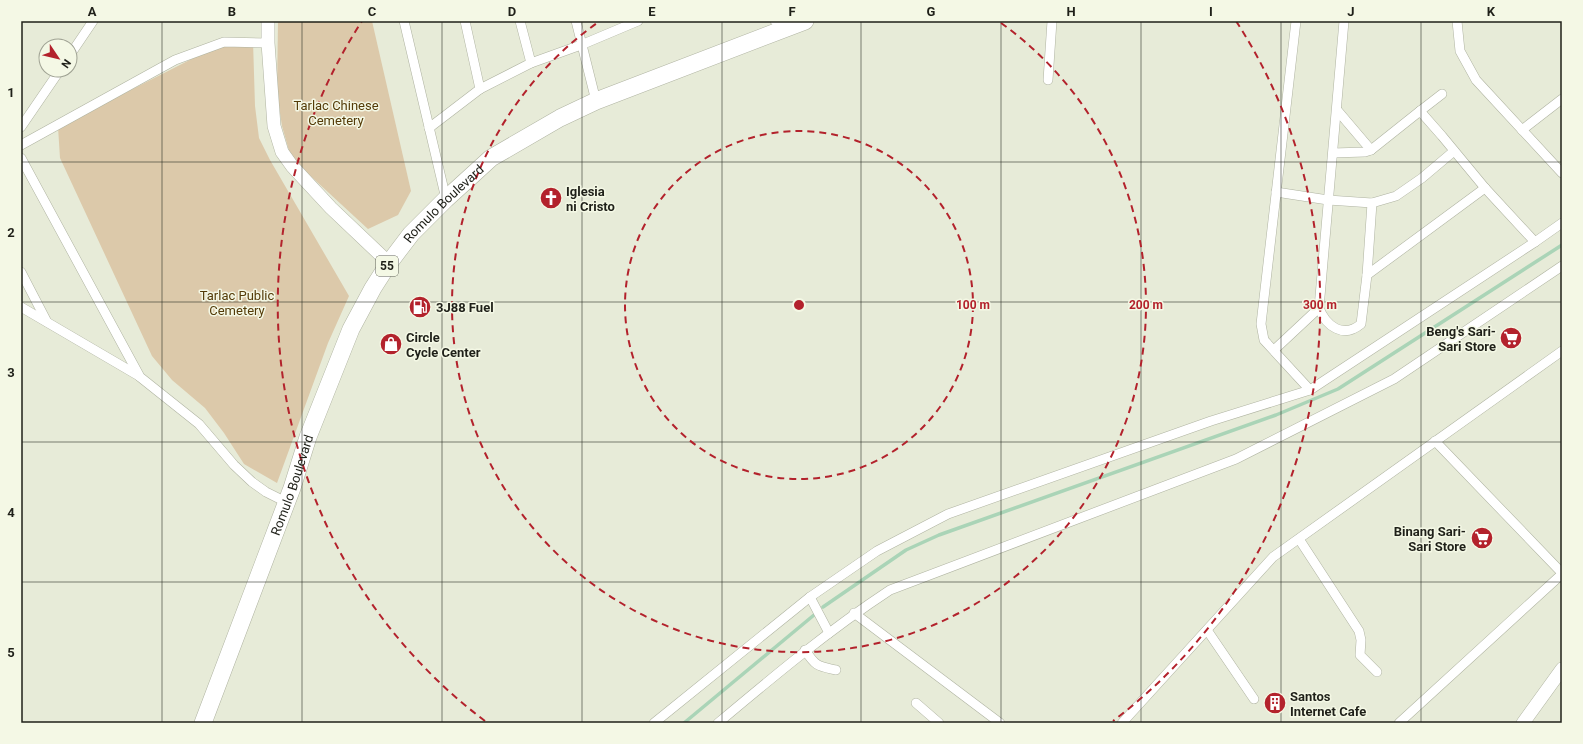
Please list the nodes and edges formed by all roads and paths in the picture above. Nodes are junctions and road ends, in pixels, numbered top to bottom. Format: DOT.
graph roads {
  1 [pos="93,21"];
  2 [pos="268,21"];
  3 [pos="404,21"];
  4 [pos="464,21"];
  5 [pos="520,21"];
  6 [pos="576,21"];
  7 [pos="638,21"];
  8 [pos="805,21"];
  9 [pos="1052,21"];
  10 [pos="1296,21"];
  11 [pos="1344,21"];
  12 [pos="1457,21"];
  13 [pos="779,25"];
  14 [pos="78,43"];
  15 [pos="268,43"];
  16 [pos="581,45"];
  17 [pos="531,62"];
  18 [pos="55,78"];
  19 [pos="1048,80"];
  20 [pos="480,89"];
  21 [pos="1442,94"];
  22 [pos="1562,99"];
  23 [pos="596,101"];
  24 [pos="1337,110"];
  25 [pos="1420,111"];
  26 [pos="21,127"];
  27 [pos="429,128"];
  28 [pos="1522,130"];
  29 [pos="21,145"];
  30 [pos="1371,150"];
  31 [pos="1454,151"];
  32 [pos="1333,153"];
  33 [pos="21,158"];
  34 [pos="1562,159"];
  35 [pos="1554,164"];
  36 [pos="1562,172"];
  37 [pos="1485,188"];
  38 [pos="1276,192"];
  39 [pos="446,199"];
  40 [pos="1328,200"];
  41 [pos="1372,203"];
  42 [pos="1562,223"];
  43 [pos="1535,242"];
  44 [pos="389,263"];
  45 [pos="1562,266"];
  46 [pos="21,272"];
  47 [pos="1367,275"];
  48 [pos="21,307"];
  49 [pos="1319,308"];
  50 [pos="47,322"];
  51 [pos="1274,350"];
  52 [pos="1562,351"];
  53 [pos="140,377"];
  54 [pos="1310,390"];
  55 [pos="1435,441"];
  56 [pos="286,502"];
  57 [pos="1299,539"];
  58 [pos="1562,574"];
  59 [pos="810,597"];
  60 [pos="854,613"];
  61 [pos="1207,630"];
  62 [pos="829,632"];
  63 [pos="805,650"];
  64 [pos="1562,669"];
  65 [pos="836,670"];
  66 [pos="1377,672"];
  67 [pos="1254,699"];
  68 [pos="916,703"];
  69 [pos="203,723"];
  70 [pos="654,723"];
  71 [pos="718,723"];
  72 [pos="939,723"];
  73 [pos="1000,723"];
  74 [pos="1122,723"];
  75 [pos="1399,723"];
  76 [pos="1523,723"];
  1 -- 14 [label="street"];
  2 -- 15 [label="street"];
  3 -- 27 [label="street"];
  4 -- 20 [label="street"];
  5 -- 17 [label="street"];
  6 -- 16 [label="street"];
  7 -- 16 [label="street"];
  8 -- 13 [label="highway, Romulo Boulevard / 55"];
  9 -- 19 [label="street"];
  10 -- 38 [label="street"];
  11 -- 24 [label="street"];
  12 -- 28 [label="street"];
  13 -- 23 [label="highway, Romulo Boulevard / 55"];
  15 -- 29 [label="street"];
  15 -- 44 [label="street"];
  16 -- 17 [label="street"];
  16 -- 23 [label="street"];
  17 -- 20 [label="street"];
  18 -- 26 [label="street"];
  20 -- 27 [label="street"];
  21 -- 25 [label="street"];
  22 -- 28 [label="street"];
  23 -- 39 [label="highway, Romulo Boulevard / 55"];
  24 -- 30 [label="street"];
  24 -- 32 [label="street"];
  25 -- 30 [label="street"];
  25 -- 31 [label="street"];
  27 -- 39 [label="street"];
  28 -- 35 [label="street"];
  30 -- 32 [label="street"];
  31 -- 37 [label="street"];
  31 -- 41 [label="street"];
  32 -- 40 [label="street"];
  33 -- 53 [label="street"];
  34 -- 35 [label="street"];
  35 -- 36 [label="street"];
  37 -- 43 [label="street"];
  37 -- 47 [label="street"];
  38 -- 40 [label="street"];
  38 -- 51 [label="street"];
  39 -- 44 [label="highway, Romulo Boulevard / 55"];
  40 -- 41 [label="street"];
  40 -- 49 [label="street"];
  41 -- 47 [label="street"];
  42 -- 43 [label="street"];
  43 -- 54 [label="street"];
  44 -- 56 [label="highway, Romulo Boulevard / 55"];
  45 -- 60 [label="street"];
  46 -- 50 [label="street"];
  47 -- 49 [label="street"];
  48 -- 50 [label="street"];
  49 -- 51 [label="street"];
  50 -- 53 [label="street"];
  51 -- 54 [label="street"];
  52 -- 55 [label="street"];
  53 -- 56 [label="street"];
  54 -- 59 [label="street"];
  55 -- 57 [label="street"];
  55 -- 58 [label="street"];
  56 -- 69 [label="highway, Romulo Boulevard / 55"];
  57 -- 61 [label="street"];
  57 -- 66 [label="street"];
  58 -- 75 [label="street"];
  59 -- 62 [label="street"];
  59 -- 70 [label="street"];
  60 -- 62 [label="street"];
  60 -- 73 [label="street"];
  61 -- 67 [label="street"];
  61 -- 74 [label="street"];
  62 -- 63 [label="street"];
  63 -- 65 [label="street"];
  63 -- 71 [label="street"];
  64 -- 76 [label="street"];
  68 -- 72 [label="street"];
}
